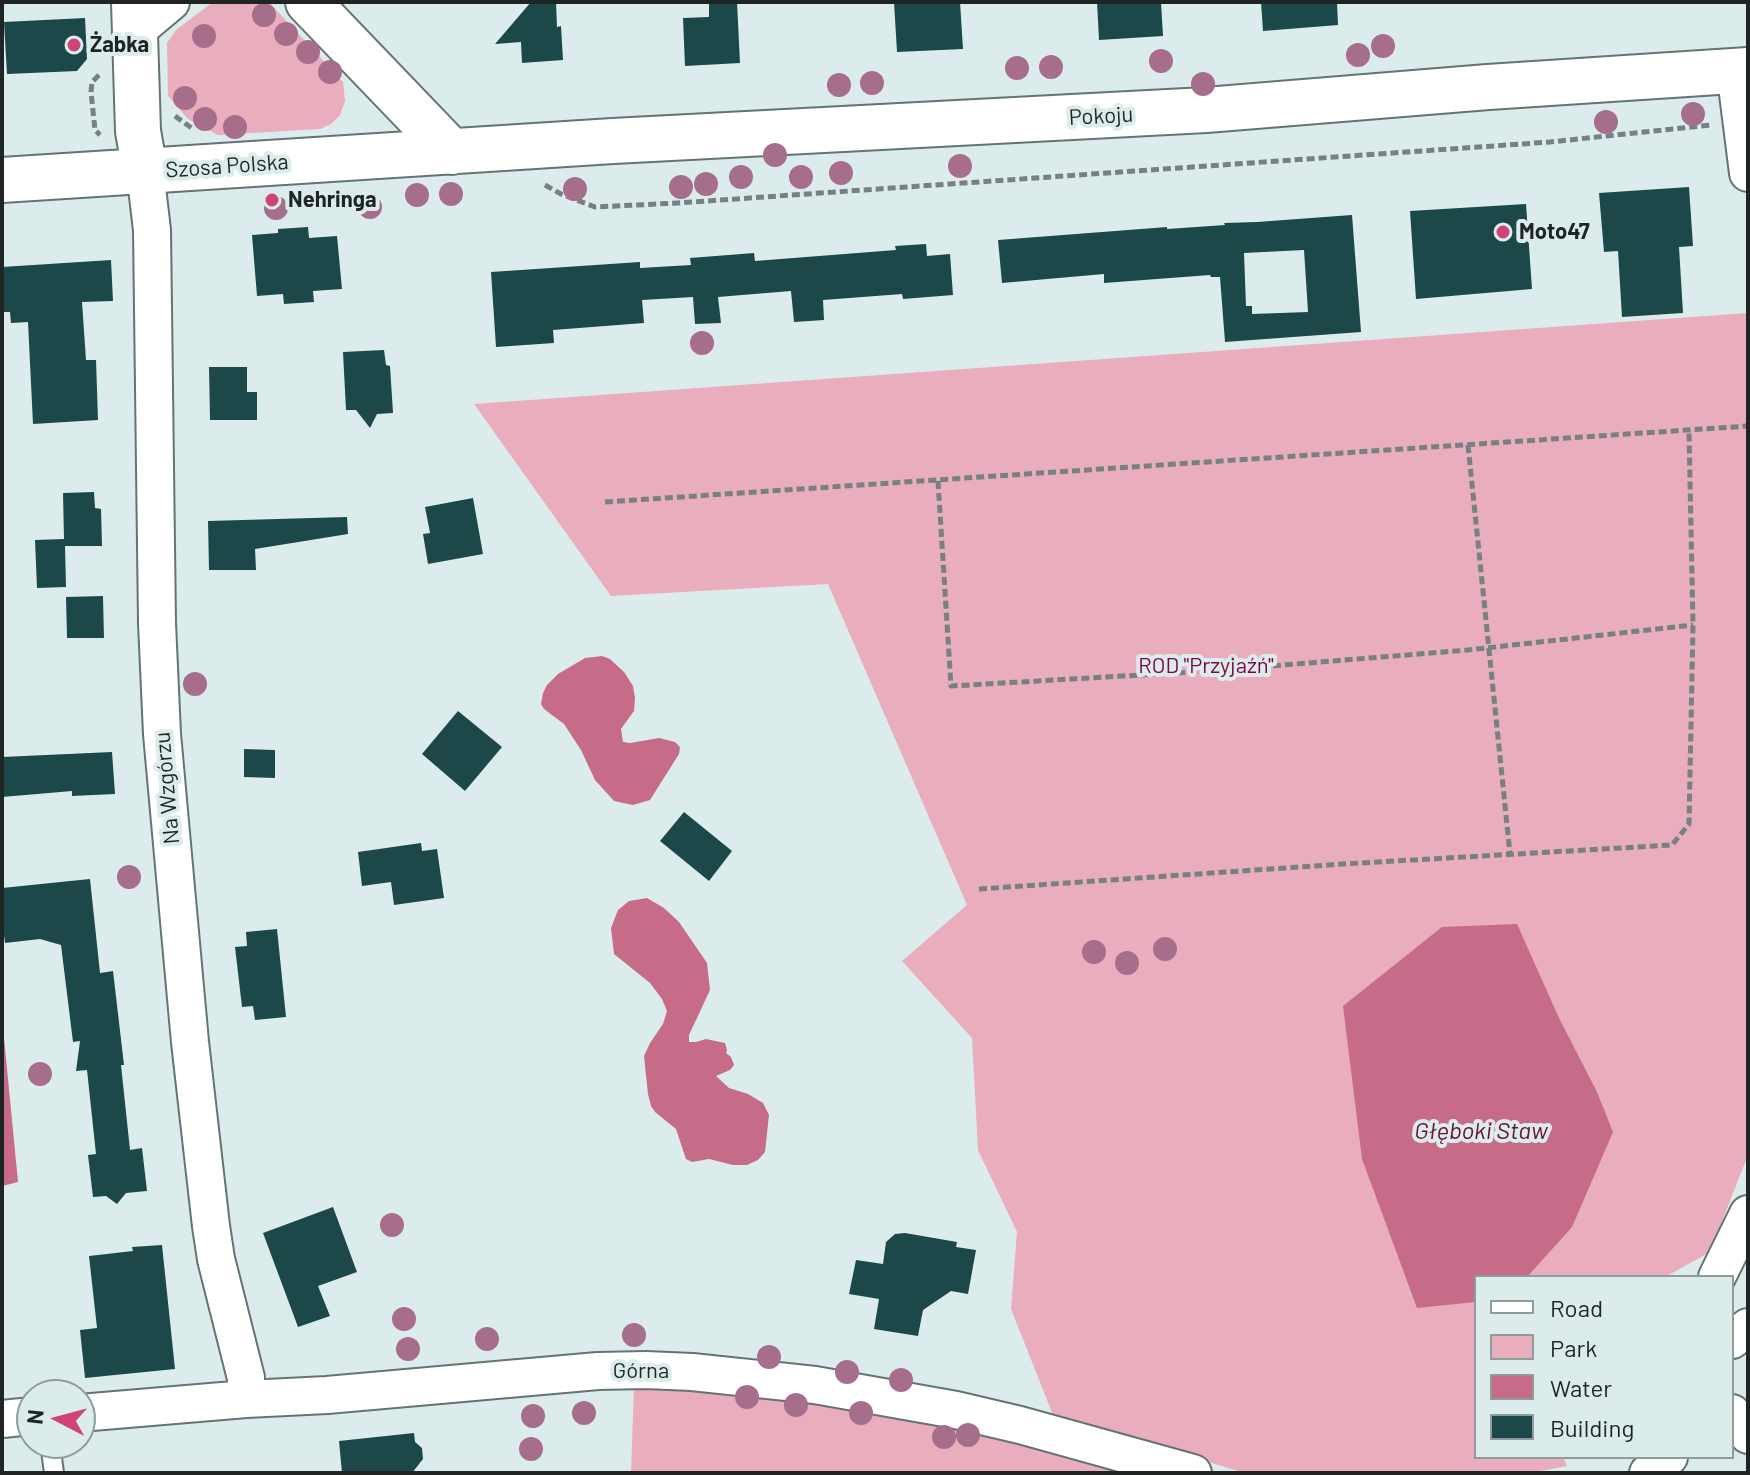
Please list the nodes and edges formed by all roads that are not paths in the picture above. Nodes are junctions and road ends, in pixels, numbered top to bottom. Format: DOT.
graph roads {
  1 [pos="171,2"];
  2 [pos="308,2"];
  3 [pos="134,18"];
  4 [pos="1742,70"];
  5 [pos="452,152"];
  6 [pos="145,171"];
  7 [pos="1748,173"];
  8 [pos="2,180"];
  9 [pos="1748,1214"];
  10 [pos="1718,1275"];
  11 [pos="246,1399"];
  12 [pos="96,1412"];
  13 [pos="1734,1416"];
  14 [pos="1748,1435"];
  15 [pos="1666,1459"];
  16 [pos="1193,1473"];
  17 [pos="1648,1473"];
  1 -- 3 [label="street"];
  2 -- 5 [label="street"];
  3 -- 6 [label="street"];
  4 -- 5 [label="street, Pokoju"];
  4 -- 7 [label="street"];
  5 -- 6 [label="street, Szosa Polska"];
  6 -- 8 [label="street, Szosa Polska"];
  6 -- 11 [label="street, Na Wzgórzu"];
  9 -- 10 [label="street"];
  11 -- 12 [label="street, Górna"];
  11 -- 16 [label="street, Górna"];
  13 -- 14 [label="street"];
  15 -- 17 [label="street"];
}
